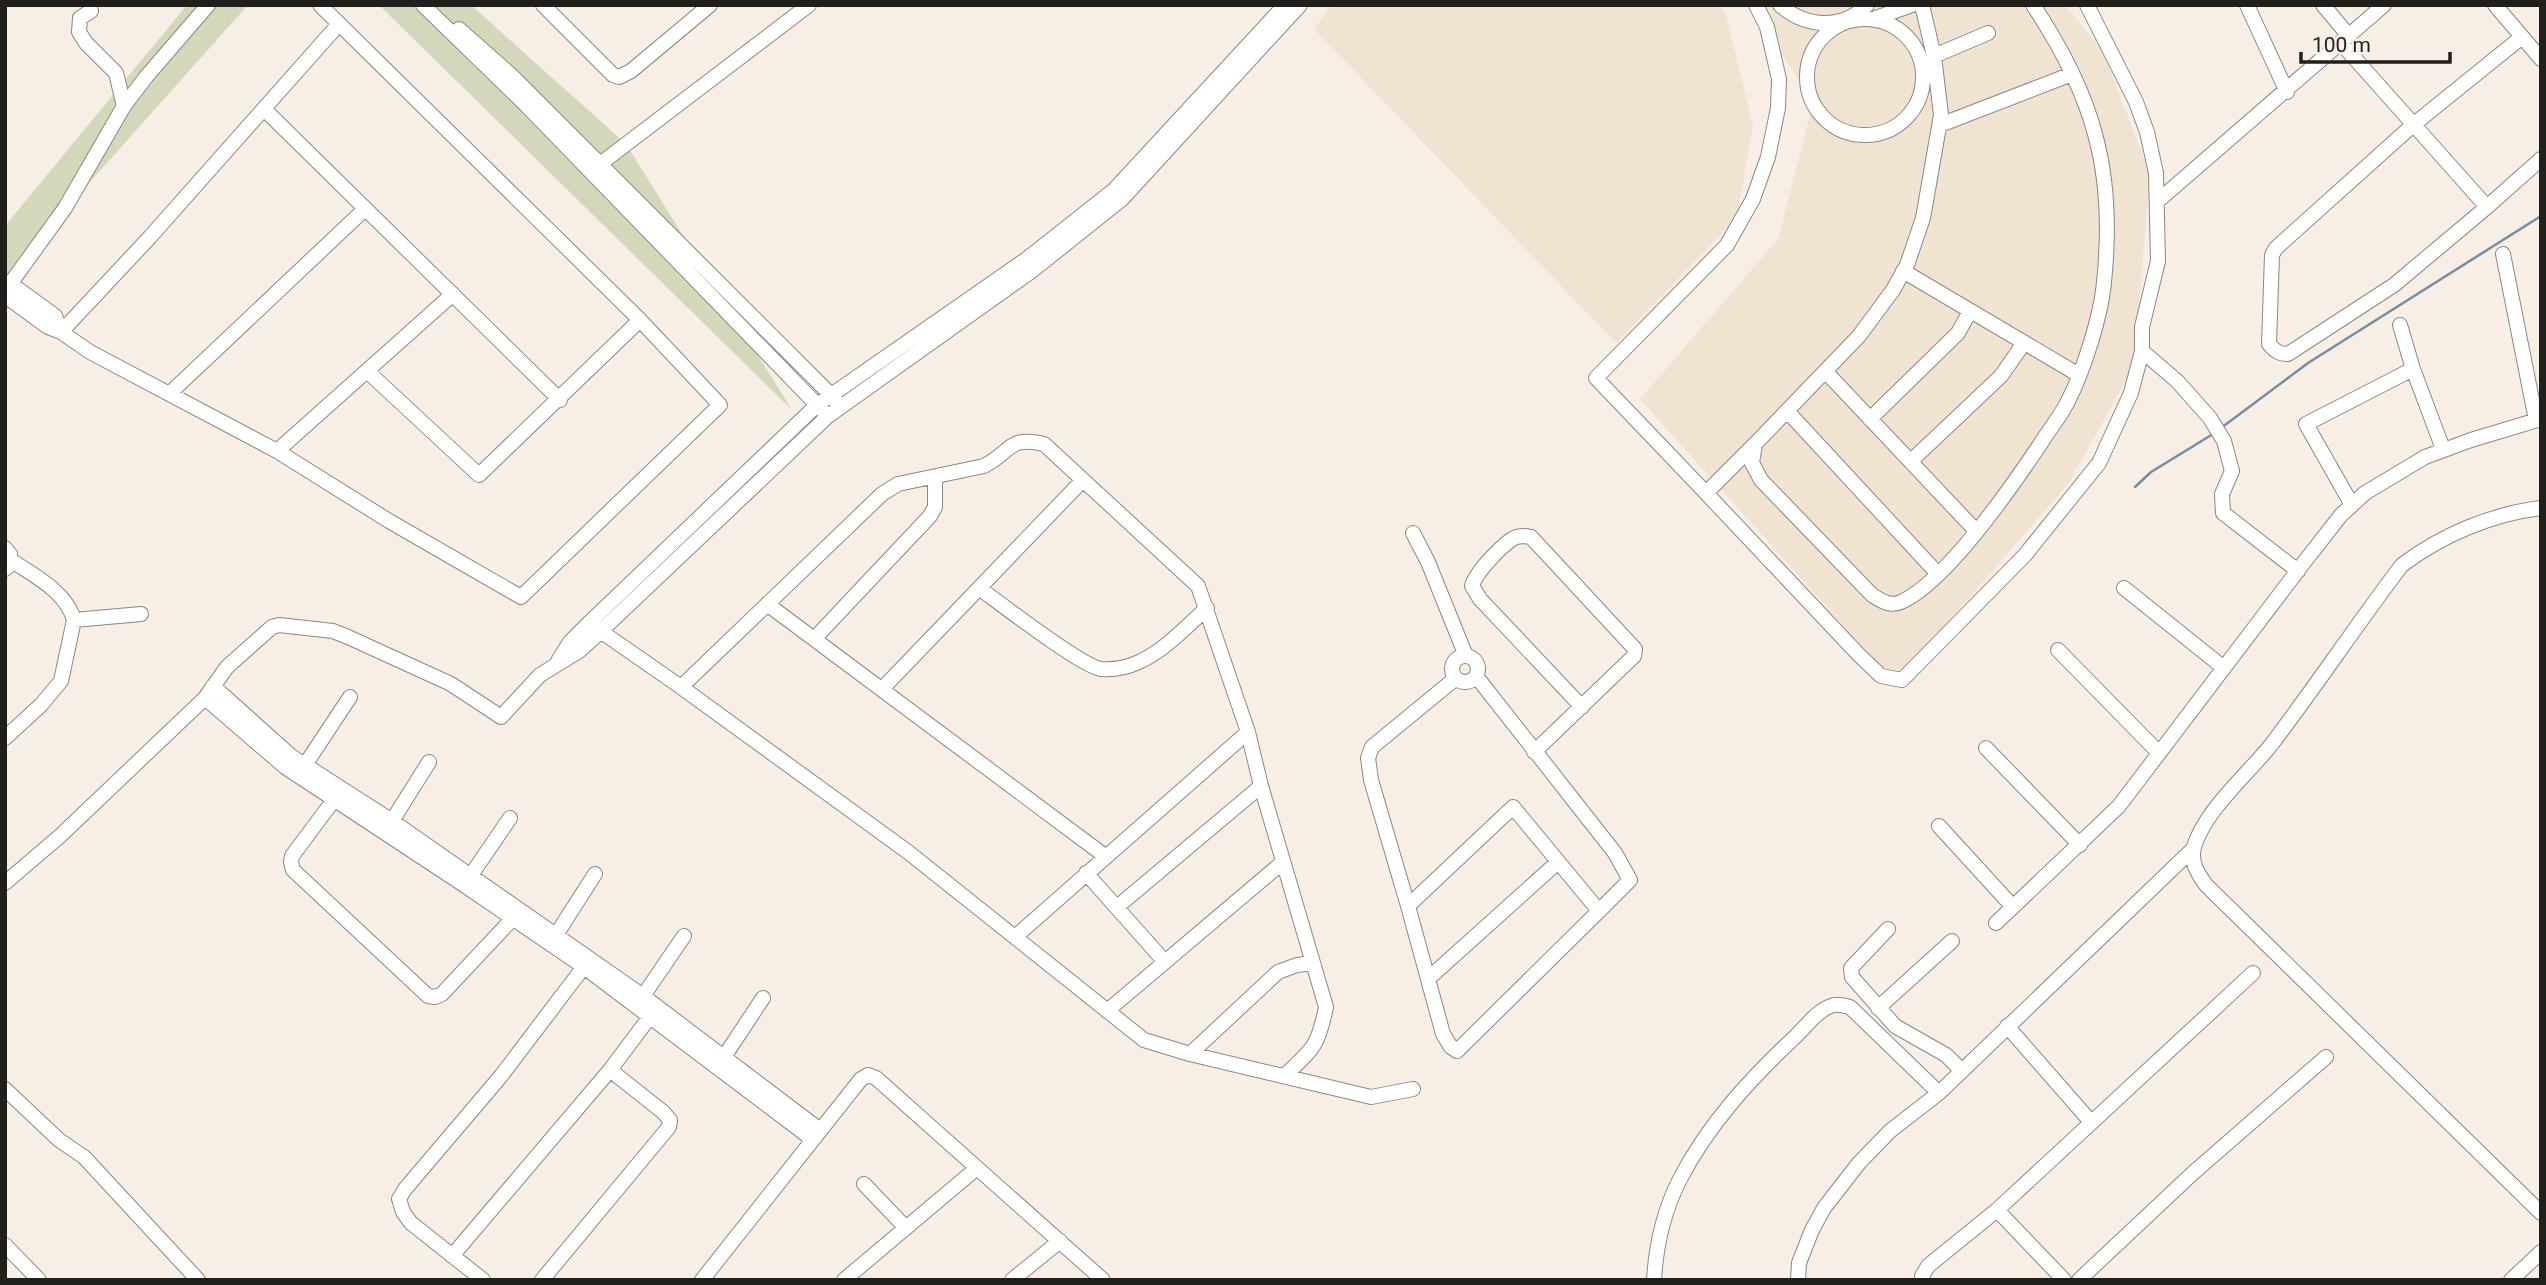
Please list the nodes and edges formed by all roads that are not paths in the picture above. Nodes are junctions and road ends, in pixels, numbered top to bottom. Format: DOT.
graph roads {
  1 [pos="208,5"];
  2 [pos="320,5"];
  3 [pos="423,5"];
  4 [pos="435,5"];
  5 [pos="543,5"];
  6 [pos="710,5"];
  7 [pos="809,5"];
  8 [pos="1285,5"];
  9 [pos="1300,5"];
  10 [pos="1756,5"];
  11 [pos="1780,5"];
  12 [pos="1922,5"];
  13 [pos="2033,5"];
  14 [pos="2088,5"];
  15 [pos="2246,5"];
  16 [pos="2323,5"];
  17 [pos="2384,5"];
  18 [pos="2495,5"];
  19 [pos="1907,7"];
  20 [pos="93,8"];
  21 [pos="693,10"];
  22 [pos="1869,12"];
  23 [pos="339,24"];
  24 [pos="1988,33"];
  25 [pos="2522,37"];
  26 [pos="2345,39"];
  27 [pos="1912,43"];
  28 [pos="1934,56"];
  29 [pos="2541,59"];
  30 [pos="116,73"];
  31 [pos="2072,74"];
  32 [pos="146,77"];
  33 [pos="2287,92"];
  34 [pos="124,106"];
  35 [pos="264,109"];
  36 [pos="1940,125"];
  37 [pos="2413,125"];
  38 [pos="2541,159"];
  39 [pos="600,164"];
  40 [pos="2159,200"];
  41 [pos="2487,207"];
  42 [pos="365,209"];
  43 [pos="2503,254"];
  44 [pos="1903,271"];
  45 [pos="7,287"];
  46 [pos="453,295"];
  47 [pos="1970,311"];
  48 [pos="640,320"];
  49 [pos="2400,325"];
  50 [pos="61,332"];
  51 [pos="2024,343"];
  52 [pos="2142,351"];
  53 [pos="2413,369"];
  54 [pos="368,372"];
  55 [pos="1826,372"];
  56 [pos="2079,375"];
  57 [pos="169,394"];
  58 [pos="830,395"];
  59 [pos="559,400"];
  60 [pos="817,405"];
  61 [pos="842,406"];
  62 [pos="1787,411"];
  63 [pos="828,416"];
  64 [pos="1870,419"];
  65 [pos="2538,419"];
  66 [pos="1755,444"];
  67 [pos="2443,449"];
  68 [pos="277,452"];
  69 [pos="1911,461"];
  70 [pos="935,477"];
  71 [pos="1083,480"];
  72 [pos="1706,493"];
  73 [pos="2352,505"];
  74 [pos="2541,508"];
  75 [pos="1976,531"];
  76 [pos="1413,533"];
  77 [pos="7,559"];
  78 [pos="2298,571"];
  79 [pos="1938,574"];
  80 [pos="979,588"];
  81 [pos="2124,588"];
  82 [pos="767,604"];
  83 [pos="1207,608"];
  84 [pos="141,614"];
  85 [pos="74,620"];
  86 [pos="595,627"];
  87 [pos="814,638"];
  88 [pos="2058,650"];
  89 [pos="1466,656"];
  90 [pos="2224,668"];
  91 [pos="1476,676"];
  92 [pos="1456,678"];
  93 [pos="681,687"];
  94 [pos="882,689"];
  95 [pos="209,692"];
  96 [pos="350,697"];
  97 [pos="1582,707"];
  98 [pos="1248,732"];
  99 [pos="5,738"];
  100 [pos="1986,748"];
  101 [pos="1534,752"];
  102 [pos="2159,753"];
  103 [pos="429,762"];
  104 [pos="304,765"];
  105 [pos="1261,786"];
  106 [pos="338,795"];
  107 [pos="510,818"];
  108 [pos="392,821"];
  109 [pos="1939,826"];
  110 [pos="2080,845"];
  111 [pos="2194,848"];
  112 [pos="1105,856"];
  113 [pos="1283,862"];
  114 [pos="1558,862"];
  115 [pos="1086,873"];
  116 [pos="594,874"];
  117 [pos="468,880"];
  118 [pos="5,883"];
  119 [pos="1408,906"];
  120 [pos="1117,908"];
  121 [pos="2013,908"];
  122 [pos="1598,911"];
  123 [pos="517,914"];
  124 [pos="1996,923"];
  125 [pos="1888,929"];
  126 [pos="556,934"];
  127 [pos="684,936"];
  128 [pos="1014,937"];
  129 [pos="1952,941"];
  130 [pos="1166,962"];
  131 [pos="587,963"];
  132 [pos="1312,963"];
  133 [pos="2253,973"];
  134 [pos="1429,978"];
  135 [pos="643,996"];
  136 [pos="763,998"];
  137 [pos="1878,1008"];
  138 [pos="654,1011"];
  139 [pos="1107,1011"];
  140 [pos="2007,1026"];
  141 [pos="1190,1054"];
  142 [pos="724,1057"];
  143 [pos="2326,1057"];
  144 [pos="610,1070"];
  145 [pos="1962,1071"];
  146 [pos="1284,1076"];
  147 [pos="5,1089"];
  148 [pos="1413,1089"];
  149 [pos="1940,1093"];
  150 [pos="2091,1122"];
  151 [pos="816,1135"];
  152 [pos="977,1168"];
  153 [pos="864,1184"];
  154 [pos="1997,1210"];
  155 [pos="2541,1213"];
  156 [pos="906,1228"];
  157 [pos="1060,1241"];
  158 [pos="5,1245"];
  159 [pos="2541,1252"];
  160 [pos="452,1256"];
  161 [pos="39,1280"];
  162 [pos="198,1280"];
  163 [pos="484,1280"];
  164 [pos="542,1280"];
  165 [pos="702,1280"];
  166 [pos="844,1280"];
  167 [pos="1012,1280"];
  168 [pos="1103,1280"];
  169 [pos="1654,1280"];
  170 [pos="1798,1280"];
  171 [pos="1923,1280"];
  172 [pos="2064,1280"];
  173 [pos="2079,1280"];
  174 [pos="2511,1280"];
  1 -- 32 [label="street"];
  2 -- 23 [label="street"];
  3 -- 60 [label="street"];
  4 -- 39 [label="street"];
  5 -- 21 [label="street"];
  6 -- 21 [label="street"];
  7 -- 39 [label="street"];
  8 -- 58 [label="street"];
  9 -- 61 [label="street"];
  10 -- 72 [label="street"];
  11 -- 22 [label="street"];
  12 -- 28 [label="street"];
  13 -- 31 [label="street"];
  14 -- 40 [label="street"];
  15 -- 33 [label="street"];
  16 -- 26 [label="street"];
  17 -- 26 [label="street"];
  18 -- 25 [label="street"];
  19 -- 22 [label="street"];
  19 -- 27 [label="street"];
  20 -- 30 [label="street"];
  22 -- 27 [label="street"];
  22 -- 27 [label="street"];
  23 -- 35 [label="street"];
  23 -- 48 [label="street"];
  24 -- 28 [label="street"];
  25 -- 29 [label="street"];
  25 -- 37 [label="street"];
  26 -- 33 [label="street"];
  26 -- 37 [label="street"];
  28 -- 36 [label="street"];
  30 -- 32 [label="street"];
  30 -- 34 [label="street"];
  31 -- 36 [label="street"];
  31 -- 56 [label="street"];
  32 -- 34 [label="street"];
  33 -- 40 [label="street"];
  34 -- 45 [label="street"];
  35 -- 42 [label="street"];
  35 -- 50 [label="street"];
  36 -- 44 [label="street"];
  37 -- 41 [label="street"];
  37 -- 41 [label="street"];
  38 -- 41 [label="street"];
  39 -- 58 [label="street"];
  40 -- 52 [label="street"];
  42 -- 46 [label="street"];
  42 -- 57 [label="street"];
  43 -- 65 [label="street"];
  44 -- 47 [label="street"];
  44 -- 55 [label="street"];
  45 -- 50 [label="street"];
  46 -- 54 [label="street"];
  46 -- 59 [label="street"];
  47 -- 51 [label="street"];
  47 -- 64 [label="street"];
  48 -- 59 [label="street"];
  48 -- 68 [label="street"];
  49 -- 53 [label="street"];
  50 -- 57 [label="street"];
  51 -- 56 [label="street"];
  51 -- 69 [label="street"];
  52 -- 72 [label="street"];
  52 -- 78 [label="street"];
  53 -- 67 [label="street"];
  53 -- 73 [label="street"];
  54 -- 59 [label="street"];
  54 -- 68 [label="street"];
  55 -- 62 [label="street"];
  55 -- 64 [label="street"];
  56 -- 75 [label="street"];
  57 -- 68 [label="street"];
  58 -- 60 [label="street"];
  58 -- 61 [label="street"];
  60 -- 63 [label="street"];
  60 -- 86 [label="street"];
  61 -- 63 [label="street"];
  62 -- 66 [label="street"];
  62 -- 79 [label="street"];
  63 -- 86 [label="street"];
  64 -- 69 [label="street"];
  65 -- 67 [label="street"];
  66 -- 72 [label="street"];
  66 -- 79 [label="street"];
  67 -- 73 [label="street"];
  69 -- 75 [label="street"];
  70 -- 71 [label="street"];
  70 -- 82 [label="street"];
  70 -- 87 [label="street"];
  71 -- 80 [label="street"];
  71 -- 83 [label="street"];
  73 -- 78 [label="street"];
  74 -- 111 [label="street"];
  75 -- 79 [label="street"];
  76 -- 89 [label="street"];
  77 -- 85 [label="street"];
  78 -- 90 [label="street"];
  80 -- 83 [label="street"];
  80 -- 94 [label="street"];
  81 -- 90 [label="street"];
  82 -- 87 [label="street"];
  82 -- 93 [label="street"];
  83 -- 98 [label="street"];
  84 -- 85 [label="street"];
  85 -- 99 [label="street"];
  86 -- 93 [label="street"];
  86 -- 95 [label="street"];
  87 -- 94 [label="street"];
  88 -- 102 [label="street"];
  89 -- 91 [label="street"];
  89 -- 92 [label="street"];
  90 -- 102 [label="street"];
  91 -- 92 [label="street"];
  91 -- 101 [label="street"];
  92 -- 119 [label="street"];
  93 -- 128 [label="street"];
  94 -- 112 [label="street"];
  95 -- 104 [label="street"];
  95 -- 106 [label="street"];
  95 -- 118 [label="street"];
  96 -- 104 [label="street"];
  97 -- 97 [label="street"];
  97 -- 101 [label="street"];
  98 -- 105 [label="street"];
  98 -- 112 [label="street"];
  100 -- 110 [label="street"];
  101 -- 122 [label="street"];
  102 -- 110 [label="street"];
  103 -- 108 [label="street"];
  104 -- 106 [label="street"];
  105 -- 113 [label="street"];
  105 -- 120 [label="street"];
  106 -- 108 [label="street"];
  106 -- 117 [label="street"];
  106 -- 123 [label="street"];
  107 -- 117 [label="street"];
  108 -- 117 [label="street"];
  109 -- 121 [label="street"];
  110 -- 121 [label="street"];
  111 -- 140 [label="street"];
  111 -- 155 [label="street"];
  112 -- 115 [label="street"];
  113 -- 130 [label="street"];
  113 -- 132 [label="street"];
  114 -- 119 [label="street"];
  114 -- 122 [label="street"];
  114 -- 134 [label="street"];
  115 -- 120 [label="street"];
  115 -- 128 [label="street"];
  116 -- 126 [label="street"];
  117 -- 123 [label="street"];
  119 -- 134 [label="street"];
  120 -- 130 [label="street"];
  121 -- 124 [label="street"];
  122 -- 134 [label="street"];
  123 -- 126 [label="street"];
  123 -- 131 [label="street"];
  125 -- 137 [label="street"];
  126 -- 131 [label="street"];
  127 -- 135 [label="street"];
  128 -- 139 [label="street"];
  129 -- 137 [label="street"];
  130 -- 139 [label="street"];
  131 -- 135 [label="street"];
  131 -- 138 [label="street"];
  131 -- 160 [label="street"];
  132 -- 141 [label="street"];
  132 -- 146 [label="street"];
  133 -- 150 [label="street"];
  135 -- 138 [label="street"];
  136 -- 142 [label="street"];
  137 -- 145 [label="street"];
  138 -- 142 [label="street"];
  138 -- 144 [label="street"];
  138 -- 151 [label="street"];
  139 -- 141 [label="street"];
  140 -- 145 [label="street"];
  140 -- 150 [label="street"];
  141 -- 146 [label="street"];
  142 -- 151 [label="street"];
  143 -- 173 [label="street"];
  144 -- 160 [label="street"];
  144 -- 164 [label="street"];
  145 -- 149 [label="street"];
  146 -- 148 [label="street"];
  147 -- 162 [label="street"];
  149 -- 169 [label="street"];
  149 -- 170 [label="street"];
  150 -- 154 [label="street"];
  151 -- 152 [label="street"];
  151 -- 165 [label="street"];
  152 -- 156 [label="street"];
  152 -- 157 [label="street"];
  153 -- 156 [label="street"];
  154 -- 171 [label="street"];
  154 -- 172 [label="street"];
  156 -- 166 [label="street"];
  157 -- 167 [label="street"];
  157 -- 168 [label="street"];
  158 -- 161 [label="street"];
  159 -- 174 [label="street"];
  160 -- 163 [label="street"];
}
